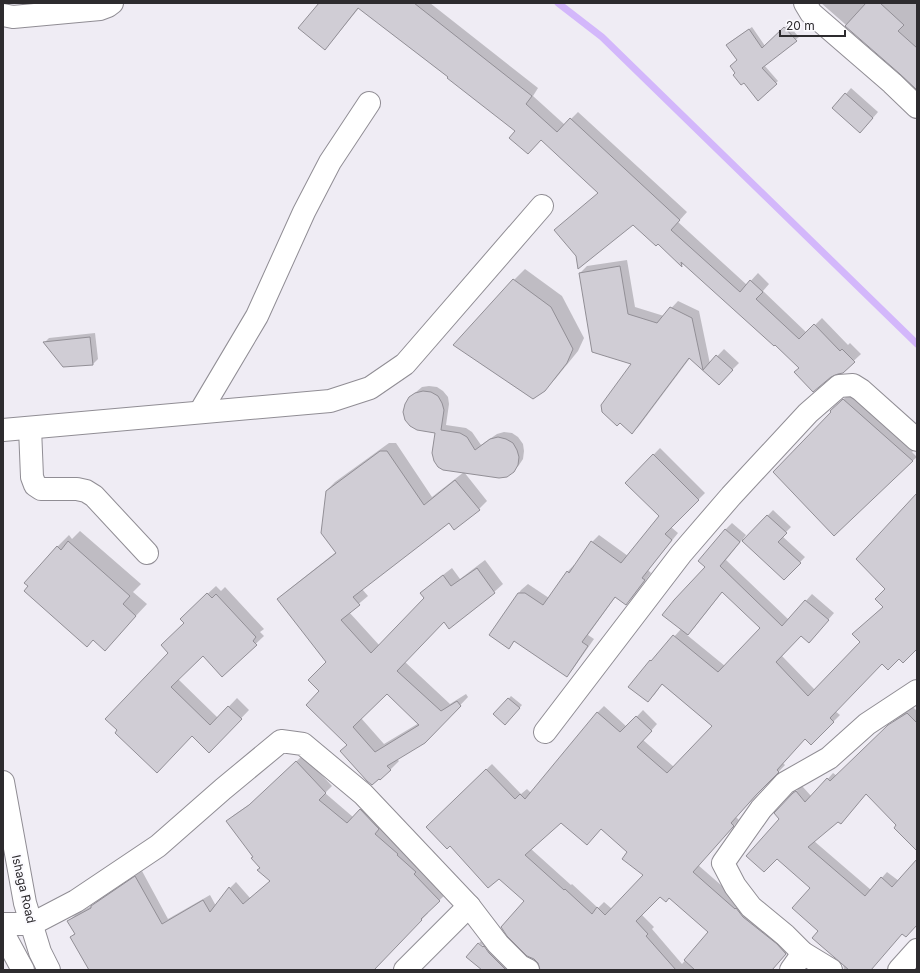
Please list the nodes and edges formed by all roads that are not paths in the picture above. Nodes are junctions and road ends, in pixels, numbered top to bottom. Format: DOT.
graph roads {
  1 [pos="112,3"];
  2 [pos="805,3"];
  3 [pos="3,15"];
  4 [pos="370,103"];
  5 [pos="917,107"];
  6 [pos="542,206"];
  7 [pos="200,412"];
  8 [pos="30,428"];
  9 [pos="3,430"];
  10 [pos="917,440"];
  11 [pos="147,553"];
  12 [pos="917,691"];
  13 [pos="545,732"];
  14 [pos="3,782"];
  15 [pos="469,906"];
  16 [pos="3,924"];
  17 [pos="32,924"];
  18 [pos="3,933"];
  19 [pos="917,950"];
  20 [pos="797,961"];
  21 [pos="23,970"];
  22 [pos="49,970"];
  23 [pos="404,970"];
  24 [pos="528,970"];
  25 [pos="831,970"];
  26 [pos="899,970"];
  1 -- 3 [label="street"];
  2 -- 5 [label="street"];
  4 -- 7 [label="street"];
  6 -- 7 [label="street"];
  7 -- 8 [label="street"];
  8 -- 9 [label="street"];
  8 -- 11 [label="street"];
  10 -- 13 [label="street"];
  12 -- 20 [label="street"];
  14 -- 17 [label="street, Ishaga Road"];
  15 -- 17 [label="street"];
  15 -- 23 [label="street"];
  15 -- 24 [label="street"];
  16 -- 17 [label="street"];
  17 -- 22 [label="street, Ishaga Road"];
  18 -- 21 [label="street"];
  19 -- 26 [label="street"];
  20 -- 25 [label="street"];
}
